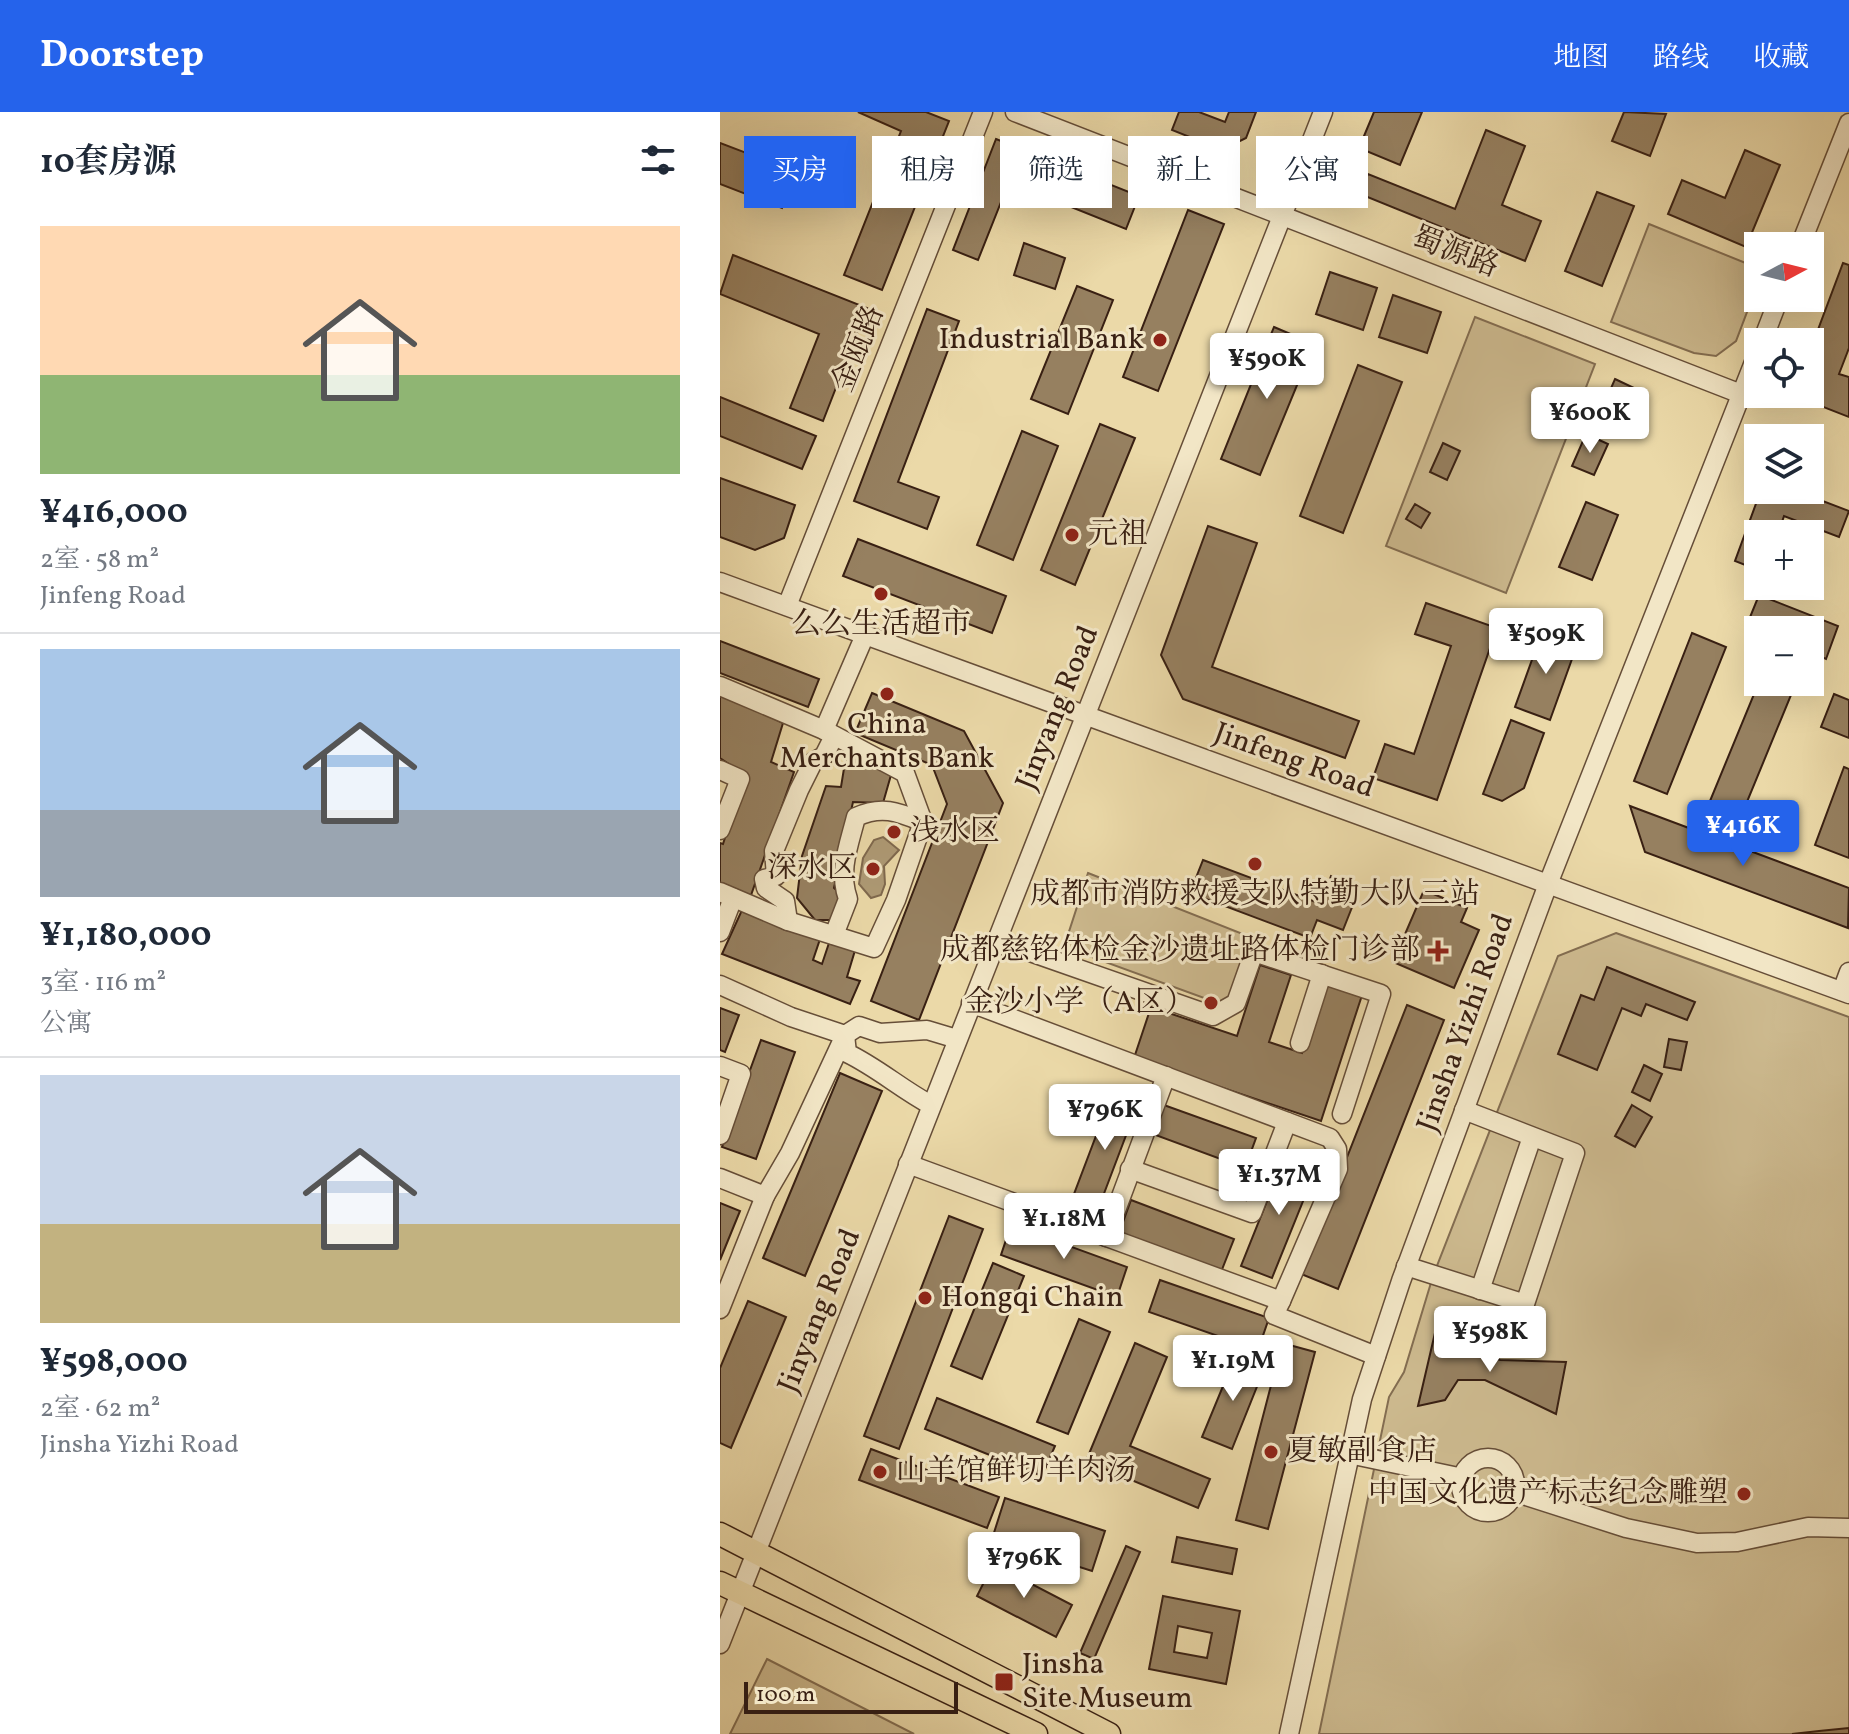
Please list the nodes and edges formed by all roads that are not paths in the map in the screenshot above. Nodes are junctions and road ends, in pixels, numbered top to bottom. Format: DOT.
graph roads {
  1 [pos="983,112"];
  2 [pos="1015,112"];
  3 [pos="1323,112"];
  4 [pos="1849,123"];
  5 [pos="1282,215"];
  6 [pos="1806,232"];
  7 [pos="1744,387"];
  8 [pos="1741,394"];
  9 [pos="720,582"];
  10 [pos="787,606"];
  11 [pos="865,635"];
  12 [pos="720,686"];
  13 [pos="1085,715"];
  14 [pos="824,732"];
  15 [pos="720,770"];
  16 [pos="923,822"];
  17 [pos="720,830"];
  18 [pos="1548,884"];
  19 [pos="727,895"];
  20 [pos="788,921"];
  21 [pos="720,932"];
  22 [pos="834,935"];
  23 [pos="996,940"];
  24 [pos="1849,972"];
  25 [pos="1322,974"];
  26 [pos="720,985"];
  27 [pos="1845,992"];
  28 [pos="971,1003"];
  29 [pos="845,1035"];
  30 [pos="957,1039"];
  31 [pos="1300,1043"];
  32 [pos="720,1066"];
  33 [pos="1166,1076"];
  34 [pos="931,1105"];
  35 [pos="1464,1110"];
  36 [pos="1342,1114"];
  37 [pos="1287,1122"];
  38 [pos="720,1135"];
  39 [pos="1532,1137"];
  40 [pos="908,1164"];
  41 [pos="1130,1169"];
  42 [pos="720,1178"];
  43 [pos="765,1196"];
  44 [pos="1106,1237"];
  45 [pos="1406,1266"];
  46 [pos="1480,1290"];
  47 [pos="1281,1301"];
  48 [pos="720,1309"];
  49 [pos="1376,1356"];
  50 [pos="1349,1454"];
  51 [pos="1463,1478"];
  52 [pos="1514,1492"];
  53 [pos="1849,1528"];
  54 [pos="720,1534"];
  55 [pos="755,1552"];
  56 [pos="729,1588"];
  57 [pos="720,1644"];
  58 [pos="1036,1734"];
  59 [pos="1109,1734"];
  60 [pos="1289,1734"];
  1 -- 10 [label="street, 金瓯路"];
  2 -- 5 [label="street, 蜀源路"];
  3 -- 5 [label="street, Jinyang Road"];
  4 -- 6 [label="street"];
  5 -- 8 [label="street, 蜀源路"];
  5 -- 13 [label="street, Jinyang Road"];
  7 -- 8 [label="street, Jinsha Yizhi Road"];
  8 -- 18 [label="street, Jinsha Yizhi Road"];
  9 -- 10 [label="street, Jinfeng Road"];
  10 -- 11 [label="street, Jinfeng Road"];
  11 -- 13 [label="street, Jinfeng Road"];
  11 -- 14 [label="street"];
  12 -- 14 [label="street"];
  13 -- 18 [label="street, Jinfeng Road"];
  13 -- 23 [label="street, Jinyang Road"];
  14 -- 16 [label="street"];
  14 -- 20 [label="street"];
  15 -- 17 [label="street"];
  16 -- 22 [label="street"];
  16 -- 22 [label="street"];
  18 -- 27 [label="street, Jinfeng Road"];
  18 -- 35 [label="street, Jinsha Yizhi Road"];
  19 -- 20 [label="street"];
  19 -- 21 [label="street"];
  20 -- 22 [label="street"];
  23 -- 25 [label="street"];
  23 -- 28 [label="street, Jinyang Road"];
  24 -- 27 [label="street"];
  25 -- 31 [label="street"];
  25 -- 36 [label="street"];
  26 -- 29 [label="street"];
  28 -- 30 [label="street, Jinyang Road"];
  28 -- 33 [label="street"];
  29 -- 30 [label="street"];
  29 -- 34 [label="street"];
  29 -- 43 [label="street"];
  30 -- 34 [label="street, Jinyang Road"];
  32 -- 38 [label="street"];
  33 -- 37 [label="street"];
  33 -- 41 [label="street"];
  34 -- 40 [label="street, Jinyang Road"];
  35 -- 39 [label="street"];
  35 -- 45 [label="street, Jinsha Yizhi Road"];
  37 -- 41 [label="street"];
  37 -- 47 [label="street"];
  39 -- 46 [label="street"];
  39 -- 46 [label="street"];
  40 -- 44 [label="street"];
  40 -- 55 [label="street, Jinyang Road"];
  41 -- 44 [label="street"];
  42 -- 43 [label="street"];
  43 -- 48 [label="street"];
  44 -- 47 [label="street"];
  45 -- 46 [label="street"];
  45 -- 49 [label="street, Jinsha Yizhi Road"];
  47 -- 49 [label="street"];
  49 -- 50 [label="street, Jinsha Yizhi Road"];
  50 -- 51 [label="street"];
  50 -- 60 [label="street, Jinsha Yizhi Road"];
  51 -- 52 [label="street"];
  51 -- 52 [label="street"];
  52 -- 53 [label="street"];
  54 -- 55 [label="main road"];
  55 -- 56 [label="street, Jinyang Road"];
  55 -- 59 [label="main road"];
  56 -- 57 [label="street, Jinyang Road"];
  56 -- 58 [label="main road"];
}
